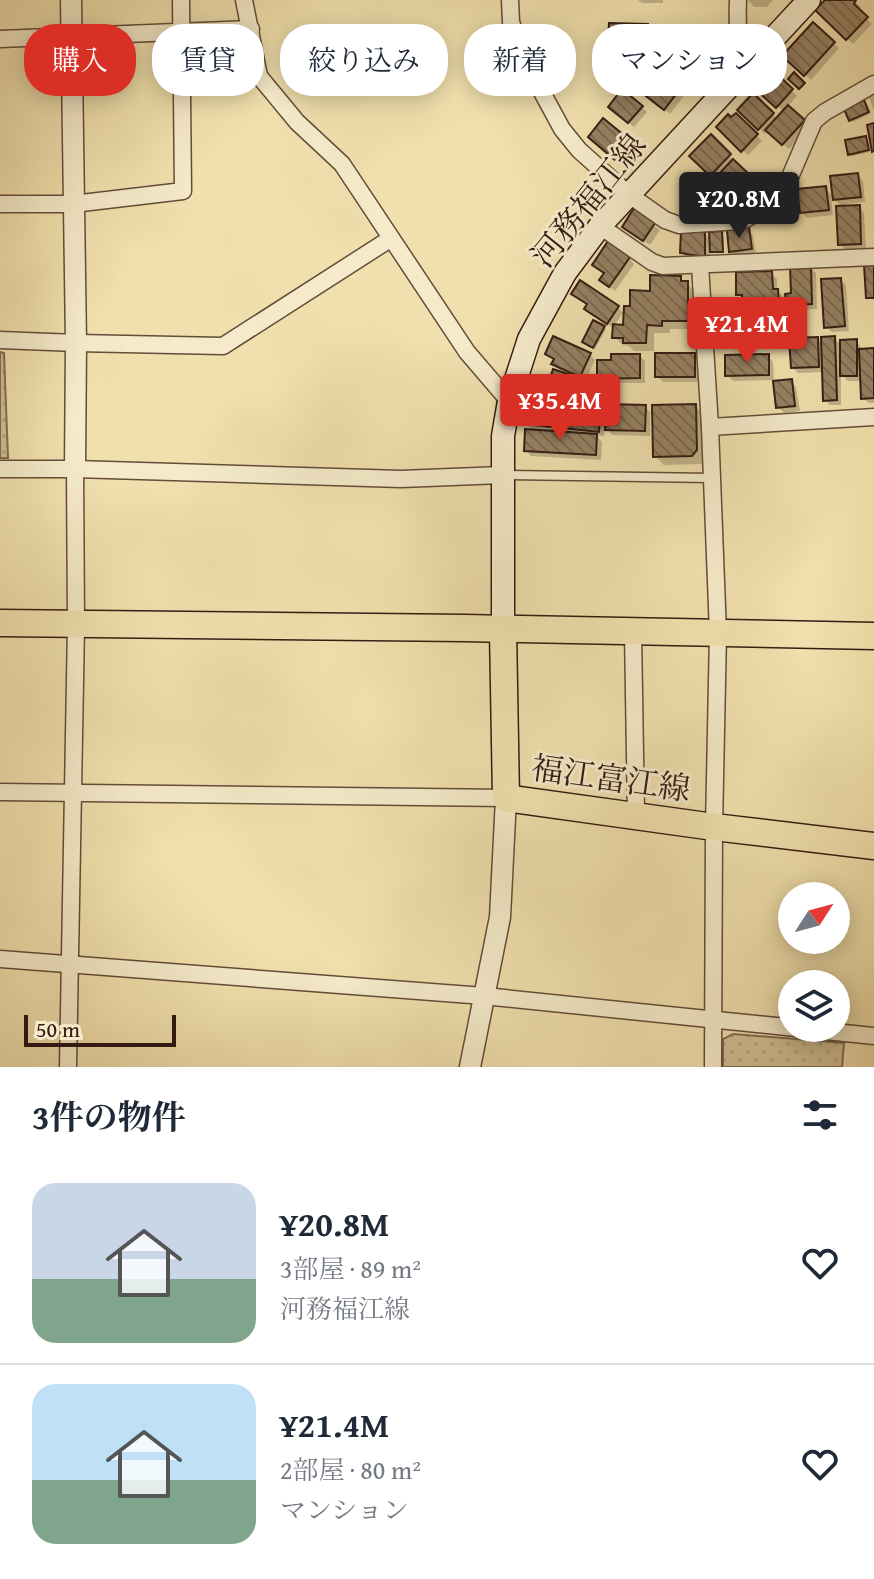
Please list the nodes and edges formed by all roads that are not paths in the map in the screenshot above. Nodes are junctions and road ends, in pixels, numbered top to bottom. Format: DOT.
graph roads {
  1 [pos="71,0"];
  2 [pos="181,0"];
  3 [pos="244,0"];
  4 [pos="510,0"];
  5 [pos="738,0"];
  6 [pos="809,0"];
  7 [pos="71,24"];
  8 [pos="182,24"];
  9 [pos="250,24"];
  10 [pos="737,24"];
  11 [pos="787,24"];
  12 [pos="24,38"];
  13 [pos="0,39"];
  14 [pos="264,82"];
  15 [pos="874,84"];
  16 [pos="72,96"];
  17 [pos="182,96"];
  18 [pos="720,96"];
  19 [pos="628,194"];
  20 [pos="0,204"];
  21 [pos="73,204"];
  22 [pos="600,226"];
  23 [pos="390,239"];
  24 [pos="874,257"];
  25 [pos="700,265"];
  26 [pos="0,340"];
  27 [pos="76,343"];
  28 [pos="509,401"];
  29 [pos="874,417"];
  30 [pos="710,427"];
  31 [pos="0,469"];
  32 [pos="75,469"];
  33 [pos="502,475"];
  34 [pos="712,478"];
  35 [pos="0,623"];
  36 [pos="76,625"];
  37 [pos="503,630"];
  38 [pos="633,632"];
  39 [pos="718,633"];
  40 [pos="874,636"];
  41 [pos="0,792"];
  42 [pos="73,793"];
  43 [pos="506,798"];
  44 [pos="636,815"];
  45 [pos="714,827"];
  46 [pos="874,846"];
  47 [pos="0,959"];
  48 [pos="70,964"];
  49 [pos="484,996"];
  50 [pos="714,1021"];
  51 [pos="874,1036"];
  52 [pos="68,1067"];
  53 [pos="470,1067"];
  54 [pos="713,1067"];
  1 -- 7 [label="street"];
  2 -- 8 [label="street"];
  3 -- 9 [label="street"];
  4 -- 19 [label="street"];
  5 -- 10 [label="street"];
  6 -- 11 [label="main road, 河務福江線"];
  12 -- 13 [label="street"];
  14 -- 23 [label="street"];
  15 -- 19 [label="street"];
  16 -- 21 [label="street"];
  17 -- 21 [label="street"];
  18 -- 19 [label="main road, 河務福江線"];
  19 -- 22 [label="main road, 河務福江線"];
  20 -- 21 [label="street"];
  21 -- 27 [label="street"];
  22 -- 25 [label="street"];
  22 -- 28 [label="main road, 河務福江線"];
  23 -- 27 [label="street"];
  23 -- 28 [label="street"];
  24 -- 25 [label="street"];
  25 -- 30 [label="street"];
  26 -- 27 [label="street"];
  27 -- 32 [label="street"];
  28 -- 33 [label="main road, 河務福江線"];
  29 -- 30 [label="street"];
  30 -- 34 [label="street"];
  31 -- 32 [label="street"];
  32 -- 33 [label="street"];
  32 -- 36 [label="street"];
  33 -- 34 [label="lane"];
  33 -- 37 [label="main road, 河務福江線"];
  34 -- 39 [label="street"];
  35 -- 36 [label="main road"];
  36 -- 37 [label="main road"];
  36 -- 42 [label="street"];
  37 -- 38 [label="main road"];
  37 -- 43 [label="main road, 福江富江線"];
  38 -- 39 [label="main road"];
  38 -- 44 [label="street"];
  39 -- 40 [label="main road"];
  39 -- 45 [label="street"];
  41 -- 42 [label="street"];
  42 -- 43 [label="street"];
  42 -- 48 [label="street"];
  43 -- 44 [label="main road, 福江富江線"];
  43 -- 49 [label="street"];
  44 -- 45 [label="main road, 福江富江線"];
  45 -- 46 [label="main road, 福江富江線"];
  45 -- 50 [label="street"];
  47 -- 48 [label="street"];
  48 -- 49 [label="street"];
  48 -- 52 [label="street"];
  49 -- 50 [label="street"];
  49 -- 53 [label="street"];
  50 -- 51 [label="street"];
  50 -- 54 [label="street"];
}
